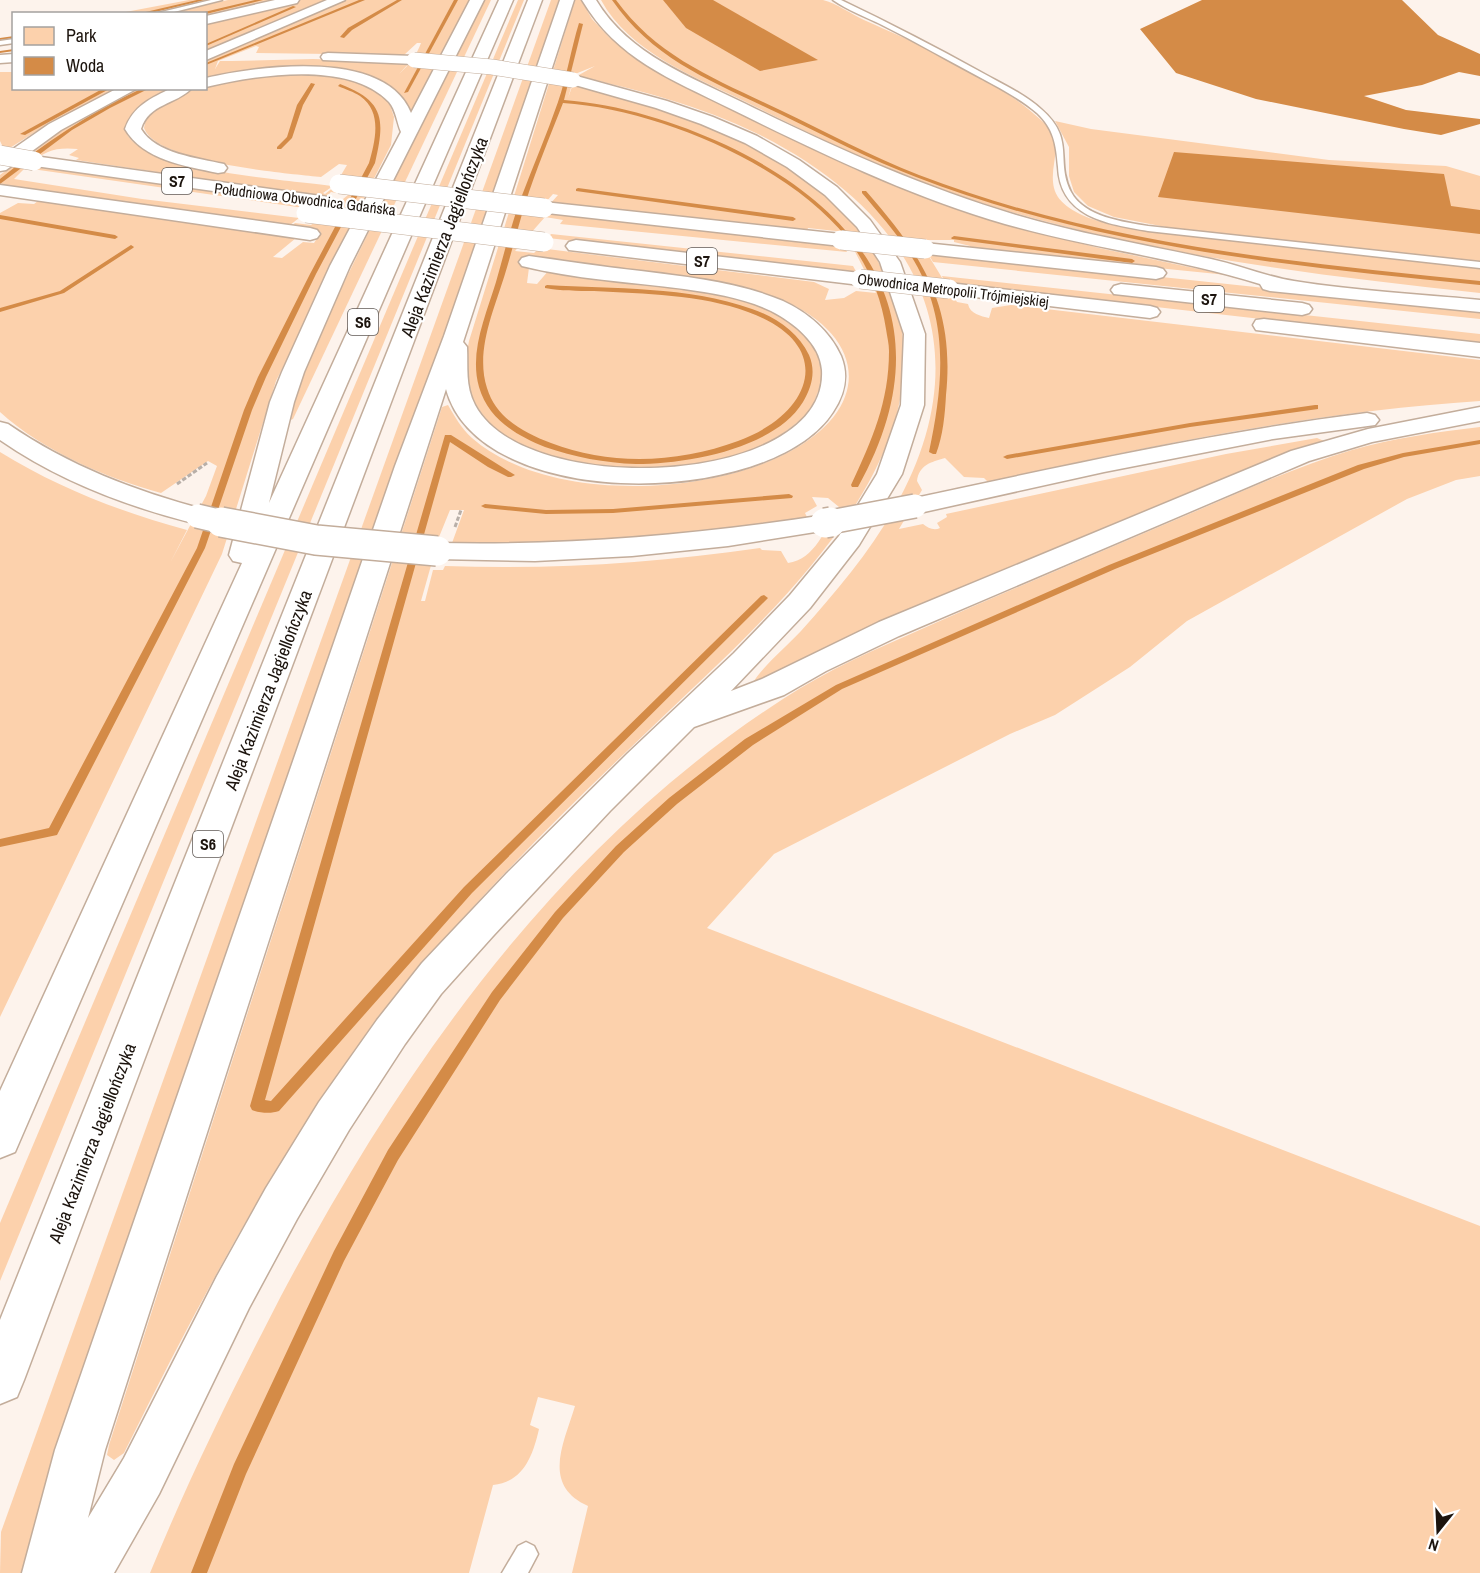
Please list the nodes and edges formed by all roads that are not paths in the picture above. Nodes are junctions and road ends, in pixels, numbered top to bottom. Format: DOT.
graph roads {
  1 [pos="219,0"];
  2 [pos="292,0"];
  3 [pos="338,0"];
  4 [pos="477,0"];
  5 [pos="506,0"];
  6 [pos="536,0"];
  7 [pos="567,0"];
  8 [pos="589,0"];
  9 [pos="836,0"];
  10 [pos="165,12"];
  11 [pos="207,20"];
  12 [pos="207,57"];
  13 [pos="207,57"];
  14 [pos="264,57"];
  15 [pos="231,58"];
  16 [pos="207,82"];
  17 [pos="127,90"];
  18 [pos="181,90"];
  19 [pos="408,131"];
  20 [pos="0,156"];
  21 [pos="27,167"];
  22 [pos="0,168"];
  23 [pos="235,170"];
  24 [pos="318,181"];
  25 [pos="0,190"];
  26 [pos="429,222"];
  27 [pos="1480,265"];
  28 [pos="855,270"];
  29 [pos="1291,287"];
  30 [pos="1480,306"];
  31 [pos="1327,312"];
  32 [pos="455,336"];
  33 [pos="1480,350"];
  34 [pos="1480,413"];
  35 [pos="0,429"];
  36 [pos="220,644"];
  37 [pos="683,719"];
  38 [pos="0,1138"];
  39 [pos="0,1380"];
  40 [pos="48,1573"];
  41 [pos="84,1573"];
  1 -- 10 [label="lane"];
  2 -- 11 [label="highway"];
  3 -- 12 [label="highway"];
  4 -- 19 [label="highway"];
  5 -- 36 [label="highway, Aleja Kazimierza Jagiellończyka / S6"];
  6 -- 39 [label="highway, Aleja Kazimierza Jagiellończyka / S6"];
  7 -- 32 [label="highway"];
  8 -- 29 [label="highway"];
  9 -- 27 [label="lane"];
  13 -- 15 [label="highway"];
  14 -- 37 [label="highway, bridge"];
  16 -- 19 [label="highway"];
  17 -- 22 [label="highway"];
  18 -- 23 [label="highway"];
  19 -- 36 [label="highway"];
  20 -- 21 [label="highway, Południowa Obwodnica Gdańska / S7, bridge"];
  21 -- 22 [label="highway, Południowa Obwodnica Gdańska / S7"];
  21 -- 26 [label="highway, Południowa Obwodnica Gdańska / S7"];
  21 -- 26 [label="highway, Południowa Obwodnica Gdańska / S7, bridge"];
  24 -- 29 [label="highway, bridge"];
  25 -- 32 [label="highway"];
  26 -- 28 [label="highway, Obwodnica Metropolii Trójmiejskiej / S7, bridge"];
  28 -- 31 [label="highway, Obwodnica Metropolii Trójmiejskiej / S7"];
  28 -- 33 [label="highway, Obwodnica Metropolii Trójmiejskiej / S7, bridge"];
  29 -- 30 [label="highway"];
  32 -- 40 [label="highway"];
  34 -- 35 [label="highway, bridge"];
  34 -- 37 [label="highway"];
  36 -- 38 [label="highway, Aleja Kazimierza Jagiellończyka / S6"];
  37 -- 41 [label="highway"];
}
